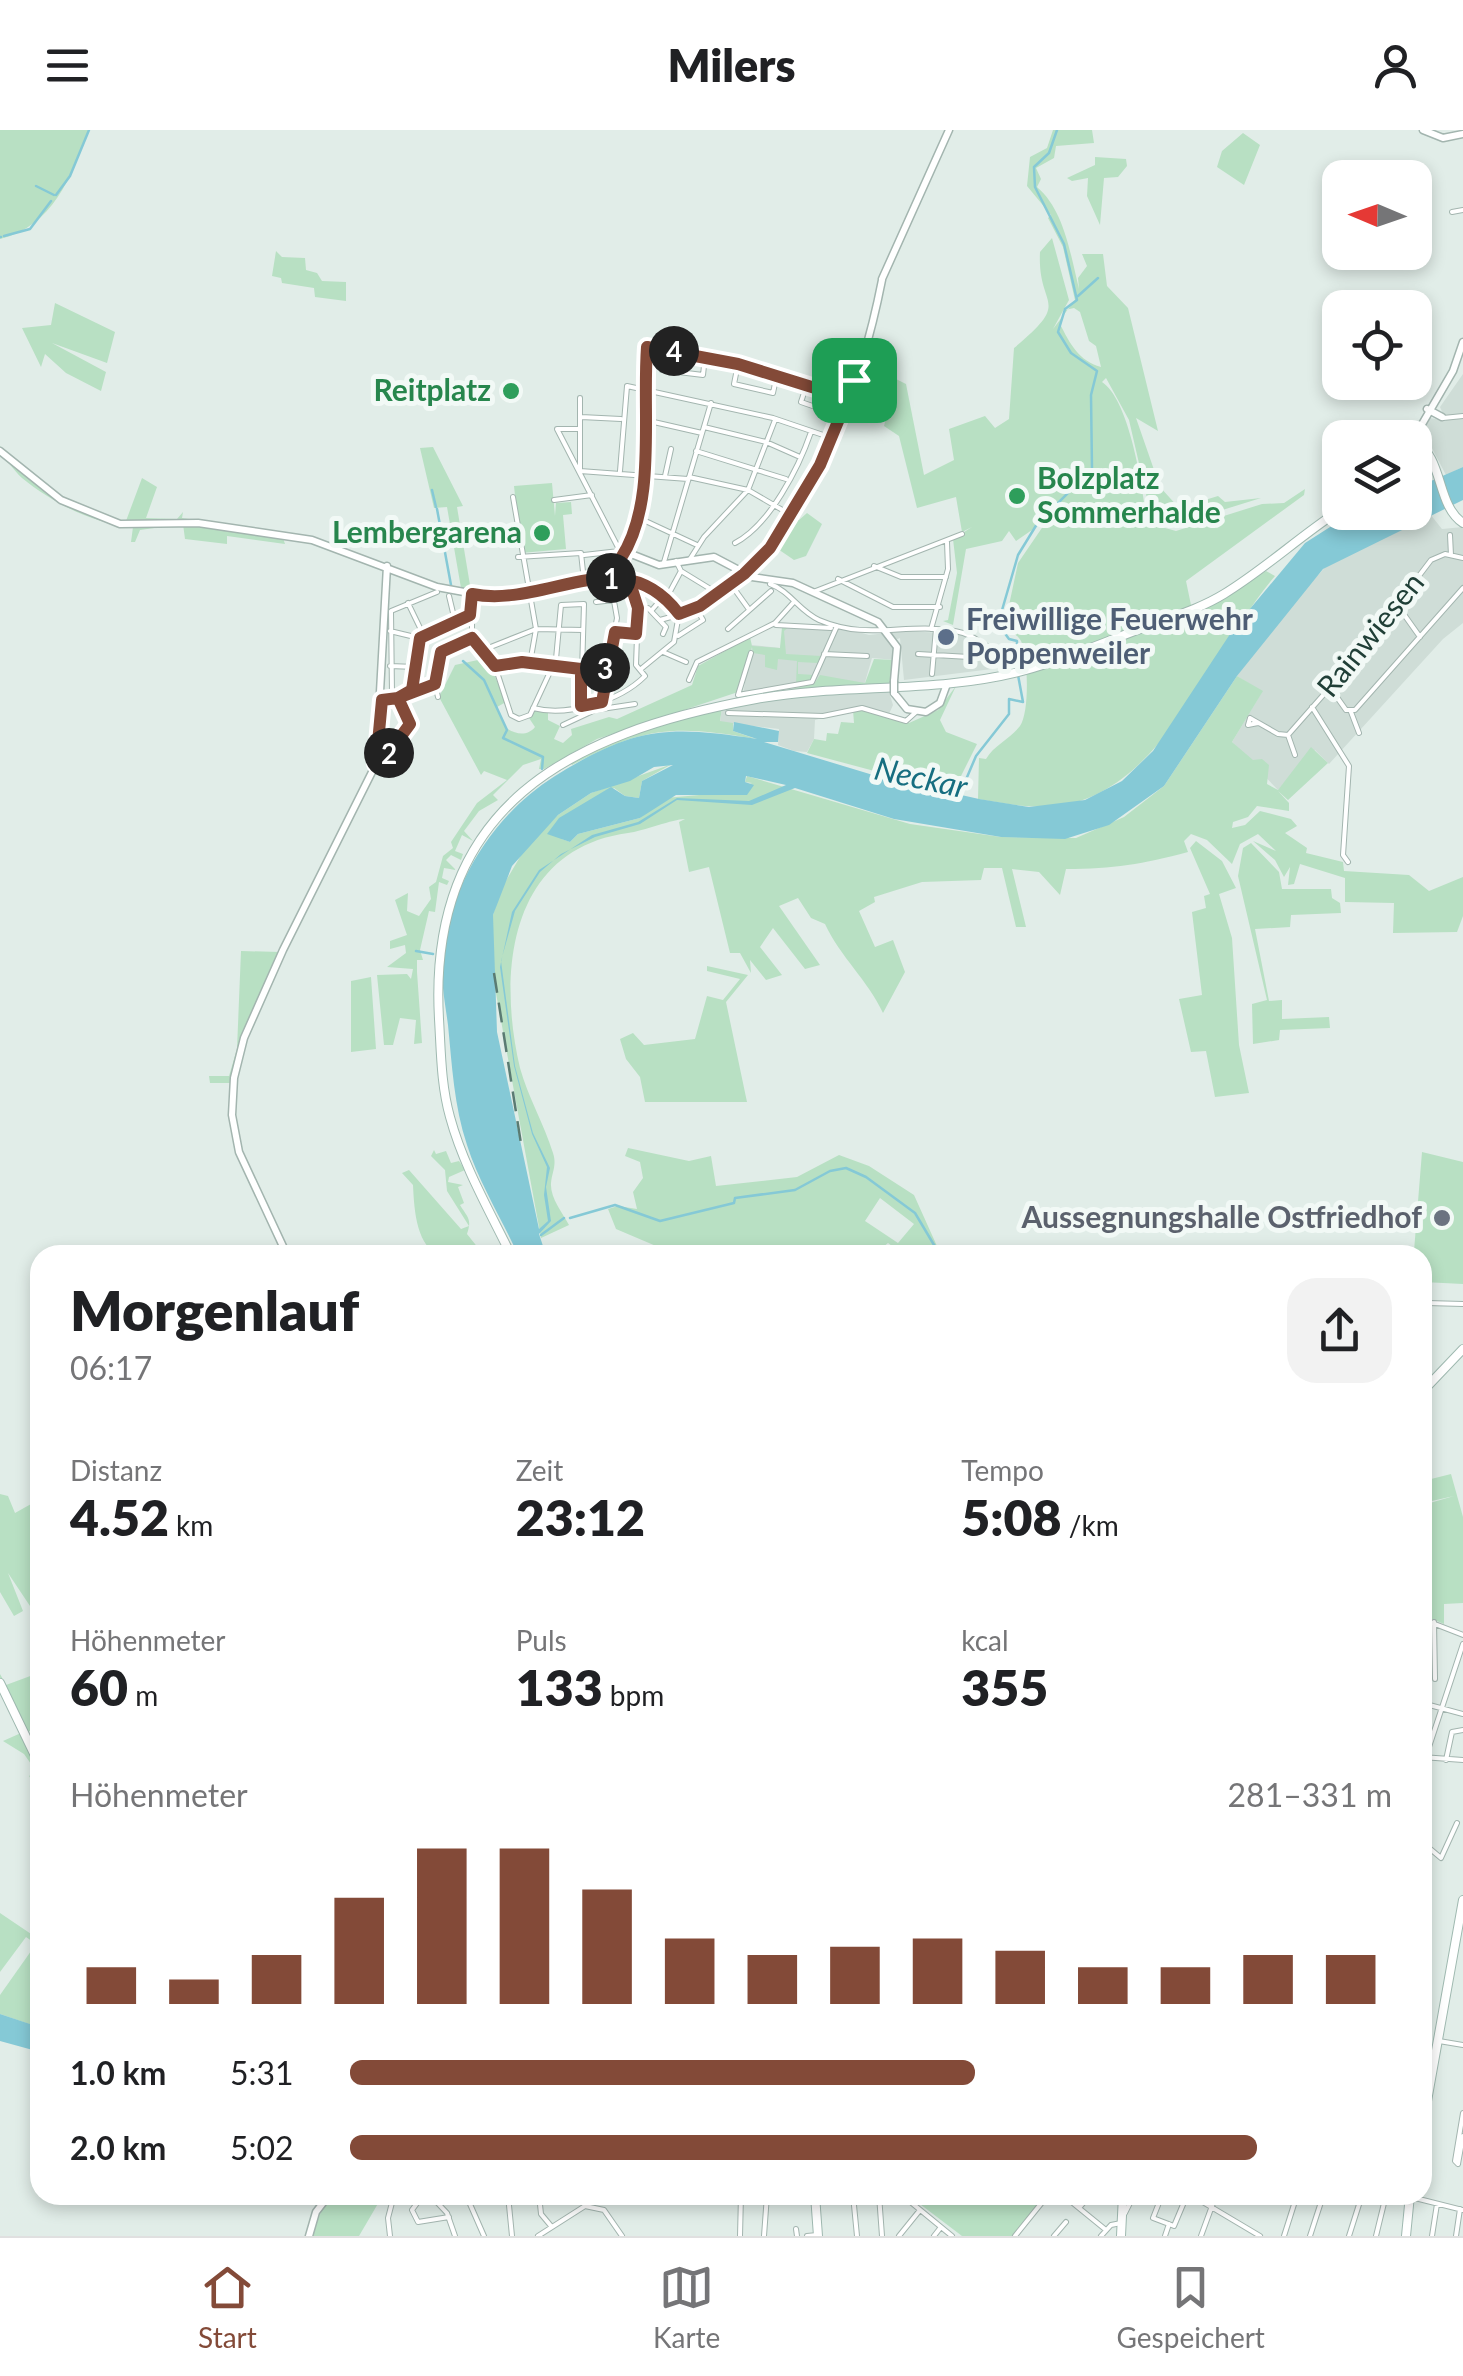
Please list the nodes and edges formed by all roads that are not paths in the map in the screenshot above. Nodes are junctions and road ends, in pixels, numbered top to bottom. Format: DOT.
graph roads {
  1 [pos="948,130"];
  2 [pos="1422,130"];
  3 [pos="1463,134"];
  4 [pos="1463,210"];
  5 [pos="1452,212"];
  6 [pos="1463,342"];
  7 [pos="664,349"];
  8 [pos="705,357"];
  9 [pos="738,364"];
  10 [pos="778,374"];
  11 [pos="807,384"];
  12 [pos="645,388"];
  13 [pos="834,393"];
  14 [pos="580,398"];
  15 [pos="847,398"];
  16 [pos="711,403"];
  17 [pos="1433,410"];
  18 [pos="1463,416"];
  19 [pos="580,417"];
  20 [pos="622,419"];
  21 [pos="776,419"];
  22 [pos="645,420"];
  23 [pos="1424,420"];
  24 [pos="580,429"];
  25 [pos="703,430"];
  26 [pos="812,431"];
  27 [pos="832,438"];
  28 [pos="766,442"];
  29 [pos="671,449"];
  30 [pos="0,451"];
  31 [pos="696,451"];
  32 [pos="800,458"];
  33 [pos="1432,464"];
  34 [pos="757,466"];
  35 [pos="580,471"];
  36 [pos="620,471"];
  37 [pos="642,474"];
  38 [pos="666,476"];
  39 [pos="688,478"];
  40 [pos="786,479"];
  41 [pos="748,490"];
  42 [pos="592,495"];
  43 [pos="513,497"];
  44 [pos="554,500"];
  45 [pos="775,505"];
  46 [pos="791,515"];
  47 [pos="639,518"];
  48 [pos="1322,523"];
  49 [pos="1463,523"];
  50 [pos="672,532"];
  51 [pos="962,534"];
  52 [pos="1450,535"];
  53 [pos="946,540"];
  54 [pos="735,543"];
  55 [pos="697,545"];
  56 [pos="623,552"];
  57 [pos="582,554"];
  58 [pos="1450,554"];
  59 [pos="519,557"];
  60 [pos="1463,558"];
  61 [pos="690,559"];
  62 [pos="676,562"];
  63 [pos="665,564"];
  64 [pos="387,566"];
  65 [pos="874,566"];
  66 [pos="681,572"];
  67 [pos="744,574"];
  68 [pos="946,577"];
  69 [pos="610,578"];
  70 [pos="626,578"];
  71 [pos="838,579"];
  72 [pos="584,581"];
  73 [pos="730,584"];
  74 [pos="770,584"];
  75 [pos="1463,588"];
  76 [pos="772,591"];
  77 [pos="437,592"];
  78 [pos="527,592"];
  79 [pos="813,592"];
  80 [pos="452,593"];
  81 [pos="717,593"];
  82 [pos="469,595"];
  83 [pos="665,597"];
  84 [pos="614,600"];
  85 [pos="596,602"];
  86 [pos="408,603"];
  87 [pos="792,603"];
  88 [pos="1398,606"];
  89 [pos="940,607"];
  90 [pos="638,608"];
  91 [pos="696,608"];
  92 [pos="651,610"];
  93 [pos="749,610"];
  94 [pos="679,614"];
  95 [pos="470,615"];
  96 [pos="660,620"];
  97 [pos="875,620"];
  98 [pos="454,621"];
  99 [pos="771,625"];
  100 [pos="836,627"];
  101 [pos="536,629"];
  102 [pos="728,629"];
  103 [pos="933,629"];
  104 [pos="390,630"];
  105 [pos="583,630"];
  106 [pos="888,630"];
  107 [pos="560,631"];
  108 [pos="615,632"];
  109 [pos="636,634"];
  110 [pos="663,634"];
  111 [pos="874,634"];
  112 [pos="678,636"];
  113 [pos="422,638"];
  114 [pos="472,638"];
  115 [pos="1420,638"];
  116 [pos="482,650"];
  117 [pos="1032,651"];
  118 [pos="663,652"];
  119 [pos="752,653"];
  120 [pos="824,654"];
  121 [pos="918,654"];
  122 [pos="867,656"];
  123 [pos="934,656"];
  124 [pos="969,657"];
  125 [pos="686,662"];
  126 [pos="530,663"];
  127 [pos="390,666"];
  128 [pos="495,666"];
  129 [pos="553,667"];
  130 [pos="416,668"];
  131 [pos="581,669"];
  132 [pos="641,669"];
  133 [pos="932,674"];
  134 [pos="690,680"];
  135 [pos="435,684"];
  136 [pos="944,684"];
  137 [pos="931,686"];
  138 [pos="1329,686"];
  139 [pos="412,690"];
  140 [pos="392,694"];
  141 [pos="438,697"];
  142 [pos="942,697"];
  143 [pos="398,698"];
  144 [pos="382,700"];
  145 [pos="635,704"];
  146 [pos="601,705"];
  147 [pos="581,706"];
  148 [pos="1312,707"];
  149 [pos="533,708"];
  150 [pos="728,712"];
  151 [pos="916,712"];
  152 [pos="1351,712"];
  153 [pos="1258,723"];
  154 [pos="563,725"];
  155 [pos="1359,733"];
  156 [pos="1288,735"];
  157 [pos="1295,755"];
  158 [pos="376,764"];
  159 [pos="1348,862"];
  160 [pos="282,1245"];
  161 [pos="506,1245"];
  162 [pos="1432,1303"];
  163 [pos="1463,1304"];
  164 [pos="1463,1349"];
  165 [pos="1432,1382"];
  166 [pos="1434,1622"];
  167 [pos="1463,1635"];
  168 [pos="1463,1644"];
  169 [pos="1435,1679"];
  170 [pos="0,1683"];
  171 [pos="1432,1706"];
  172 [pos="1442,1708"];
  173 [pos="1463,1714"];
  174 [pos="1463,1730"];
  175 [pos="1432,1735"];
  176 [pos="30,1745"];
  177 [pos="1432,1758"];
  178 [pos="1446,1760"];
  179 [pos="1463,1760"];
  180 [pos="1457,1822"];
  181 [pos="1432,1850"];
  182 [pos="1463,1900"];
  183 [pos="1444,2042"];
  184 [pos="1463,2045"];
  185 [pos="1435,2060"];
  186 [pos="1432,2076"];
  187 [pos="1463,2113"];
  188 [pos="1462,2135"];
  189 [pos="1460,2165"];
  190 [pos="1432,2203"];
  191 [pos="1437,2204"];
  192 [pos="321,2205"];
  193 [pos="391,2205"];
  194 [pos="417,2205"];
  195 [pos="436,2205"];
  196 [pos="470,2205"];
  197 [pos="508,2205"];
  198 [pos="540,2205"];
  199 [pos="741,2205"];
  200 [pos="766,2205"];
  201 [pos="816,2205"];
  202 [pos="854,2205"];
  203 [pos="880,2205"];
  204 [pos="914,2205"];
  205 [pos="1040,2205"];
  206 [pos="1075,2205"];
  207 [pos="1082,2205"];
  208 [pos="1123,2205"];
  209 [pos="1129,2205"];
  210 [pos="1159,2205"];
  211 [pos="1183,2205"];
  212 [pos="1213,2205"];
  213 [pos="1214,2205"];
  214 [pos="1294,2205"];
  215 [pos="1320,2205"];
  216 [pos="1359,2205"];
  217 [pos="1384,2205"];
  218 [pos="1408,2205"];
  219 [pos="585,2206"];
  220 [pos="1079,2208"];
  221 [pos="1462,2209"];
  222 [pos="920,2210"];
  223 [pos="449,2217"];
  224 [pos="1122,2220"];
  225 [pos="1066,2222"];
  226 [pos="1172,2225"];
  227 [pos="941,2227"];
  228 [pos="552,2228"];
  229 [pos="1106,2230"];
  230 [pos="309,2236"];
  231 [pos="390,2236"];
  232 [pos="455,2236"];
  233 [pos="484,2236"];
  234 [pos="512,2236"];
  235 [pos="538,2236"];
  236 [pos="622,2236"];
  237 [pos="740,2236"];
  238 [pos="764,2236"];
  239 [pos="807,2236"];
  240 [pos="818,2236"];
  241 [pos="857,2236"];
  242 [pos="882,2236"];
  243 [pos="899,2236"];
  244 [pos="934,2236"];
  245 [pos="952,2236"];
  246 [pos="1014,2236"];
  247 [pos="1054,2236"];
  248 [pos="1101,2236"];
  249 [pos="1121,2236"];
  250 [pos="1165,2236"];
  251 [pos="1201,2236"];
  252 [pos="1260,2236"];
  253 [pos="1284,2236"];
  254 [pos="1310,2236"];
  255 [pos="1350,2236"];
  256 [pos="1376,2236"];
  257 [pos="1406,2236"];
  258 [pos="1432,2236"];
  259 [pos="1456,2236"];
  1 -- 15 [label="street"];
  2 -- 3 [label="street"];
  4 -- 5 [label="street"];
  6 -- 17 [label="street"];
  7 -- 8 [label="street"];
  7 -- 8 [label="street"];
  7 -- 12 [label="street"];
  8 -- 9 [label="street"];
  9 -- 10 [label="street"];
  9 -- 10 [label="street"];
  10 -- 11 [label="street"];
  11 -- 13 [label="street"];
  11 -- 13 [label="street"];
  12 -- 16 [label="street"];
  12 -- 20 [label="street"];
  12 -- 22 [label="street"];
  13 -- 15 [label="street"];
  14 -- 19 [label="street"];
  15 -- 27 [label="street"];
  16 -- 21 [label="street"];
  16 -- 25 [label="street"];
  17 -- 18 [label="street"];
  17 -- 23 [label="street"];
  19 -- 20 [label="street"];
  19 -- 24 [label="street"];
  20 -- 36 [label="street"];
  21 -- 26 [label="street"];
  21 -- 28 [label="street"];
  22 -- 25 [label="street"];
  22 -- 37 [label="street"];
  24 -- 35 [label="street"];
  24 -- 35 [label="street"];
  25 -- 28 [label="street"];
  25 -- 31 [label="street"];
  26 -- 27 [label="street"];
  26 -- 32 [label="street"];
  27 -- 46 [label="street"];
  28 -- 32 [label="street"];
  28 -- 34 [label="street"];
  29 -- 38 [label="street"];
  30 -- 64 [label="street"];
  31 -- 34 [label="street"];
  31 -- 39 [label="street"];
  32 -- 40 [label="street"];
  33 -- 49 [label="main road"];
  34 -- 40 [label="street"];
  34 -- 41 [label="street"];
  35 -- 36 [label="street"];
  35 -- 42 [label="street"];
  36 -- 37 [label="street"];
  37 -- 38 [label="street"];
  37 -- 47 [label="street"];
  38 -- 39 [label="street"];
  39 -- 41 [label="street"];
  39 -- 50 [label="street"];
  40 -- 45 [label="street"];
  41 -- 45 [label="street"];
  41 -- 55 [label="street"];
  42 -- 44 [label="street"];
  42 -- 56 [label="street"];
  43 -- 59 [label="street"];
  45 -- 46 [label="street"];
  45 -- 54 [label="street"];
  46 -- 67 [label="street"];
  47 -- 50 [label="street"];
  47 -- 56 [label="street"];
  48 -- 136 [label="main road"];
  50 -- 55 [label="street"];
  50 -- 63 [label="street"];
  51 -- 53 [label="street"];
  52 -- 58 [label="street"];
  53 -- 65 [label="street"];
  53 -- 68 [label="street"];
  55 -- 61 [label="street"];
  56 -- 57 [label="street"];
  56 -- 63 [label="street"];
  56 -- 70 [label="street"];
  57 -- 59 [label="street"];
  57 -- 72 [label="street"];
  58 -- 60 [label="street, Rainwiesen"];
  58 -- 88 [label="street, Rainwiesen"];
  59 -- 78 [label="street"];
  61 -- 62 [label="street"];
  61 -- 67 [label="street"];
  62 -- 63 [label="street"];
  62 -- 66 [label="street"];
  64 -- 80 [label="street"];
  64 -- 144 [label="street"];
  65 -- 68 [label="street"];
  65 -- 71 [label="street"];
  66 -- 81 [label="street"];
  66 -- 83 [label="street"];
  67 -- 73 [label="street"];
  67 -- 79 [label="street"];
  68 -- 89 [label="street"];
  69 -- 70 [label="street"];
  69 -- 72 [label="street"];
  69 -- 84 [label="street"];
  70 -- 83 [label="street"];
  70 -- 90 [label="street"];
  71 -- 79 [label="street"];
  71 -- 89 [label="street"];
  72 -- 78 [label="street"];
  73 -- 81 [label="street"];
  73 -- 93 [label="street"];
  74 -- 87 [label="street"];
  75 -- 115 [label="street"];
  76 -- 93 [label="street"];
  77 -- 86 [label="street"];
  78 -- 82 [label="street"];
  78 -- 101 [label="street"];
  79 -- 97 [label="street"];
  80 -- 82 [label="street"];
  80 -- 98 [label="street"];
  81 -- 91 [label="street"];
  82 -- 95 [label="street"];
  83 -- 92 [label="street"];
  83 -- 94 [label="street"];
  84 -- 85 [label="street"];
  84 -- 108 [label="street"];
  86 -- 104 [label="street"];
  86 -- 113 [label="street"];
  87 -- 99 [label="street"];
  87 -- 100 [label="street"];
  88 -- 115 [label="street"];
  88 -- 138 [label="street, Rainwiesen"];
  89 -- 103 [label="street"];
  90 -- 92 [label="street"];
  90 -- 109 [label="street"];
  91 -- 94 [label="street"];
  91 -- 112 [label="street"];
  92 -- 96 [label="street"];
  93 -- 102 [label="street"];
  94 -- 96 [label="street"];
  94 -- 112 [label="street"];
  95 -- 98 [label="street"];
  95 -- 114 [label="street"];
  96 -- 110 [label="street"];
  97 -- 106 [label="street"];
  97 -- 111 [label="street"];
  98 -- 113 [label="street"];
  99 -- 100 [label="street"];
  99 -- 134 [label="street"];
  100 -- 111 [label="street"];
  100 -- 120 [label="street"];
  101 -- 107 [label="street"];
  101 -- 116 [label="street"];
  101 -- 126 [label="street"];
  103 -- 106 [label="street"];
  103 -- 117 [label="street"];
  103 -- 123 [label="street"];
  104 -- 113 [label="street"];
  104 -- 127 [label="street"];
  105 -- 107 [label="street"];
  105 -- 107 [label="street"];
  105 -- 131 [label="street"];
  106 -- 111 [label="street"];
  106 -- 151 [label="street, bridge"];
  107 -- 129 [label="street"];
  108 -- 109 [label="street"];
  108 -- 146 [label="street"];
  109 -- 132 [label="street"];
  112 -- 118 [label="street"];
  113 -- 130 [label="street"];
  114 -- 116 [label="street"];
  114 -- 135 [label="street"];
  115 -- 152 [label="street"];
  116 -- 128 [label="street"];
  118 -- 125 [label="street"];
  118 -- 132 [label="street"];
  119 -- 120 [label="street"];
  120 -- 122 [label="street"];
  121 -- 123 [label="street"];
  123 -- 124 [label="street"];
  123 -- 133 [label="street"];
  126 -- 128 [label="street"];
  126 -- 129 [label="street"];
  127 -- 130 [label="street"];
  127 -- 140 [label="street"];
  128 -- 149 [label="street"];
  129 -- 131 [label="street"];
  129 -- 149 [label="street"];
  130 -- 139 [label="street"];
  131 -- 147 [label="street"];
  132 -- 146 [label="street"];
  135 -- 139 [label="street"];
  135 -- 141 [label="street"];
  136 -- 137 [label="main road"];
  136 -- 142 [label="street"];
  137 -- 142 [label="street"];
  137 -- 161 [label="main road"];
  138 -- 148 [label="street, Rainwiesen"];
  138 -- 152 [label="street"];
  139 -- 143 [label="street"];
  142 -- 151 [label="street"];
  143 -- 144 [label="street"];
  143 -- 158 [label="street"];
  144 -- 158 [label="street"];
  145 -- 146 [label="street"];
  146 -- 147 [label="street"];
  146 -- 154 [label="street"];
  147 -- 149 [label="street"];
  148 -- 156 [label="street, Rainwiesen"];
  148 -- 159 [label="street"];
  150 -- 151 [label="street"];
  152 -- 155 [label="street"];
  153 -- 156 [label="street"];
  156 -- 157 [label="street"];
  158 -- 160 [label="street"];
  162 -- 163 [label="street"];
  164 -- 165 [label="main road"];
  166 -- 167 [label="street"];
  166 -- 169 [label="street"];
  168 -- 172 [label="street"];
  170 -- 176 [label="main road"];
  171 -- 172 [label="street"];
  172 -- 173 [label="street"];
  172 -- 175 [label="street"];
  174 -- 178 [label="street"];
  177 -- 178 [label="street"];
  178 -- 179 [label="street"];
  180 -- 181 [label="street"];
  182 -- 183 [label="main road"];
  183 -- 184 [label="street"];
  183 -- 185 [label="main road"];
  185 -- 186 [label="main road"];
  187 -- 188 [label="street"];
  188 -- 189 [label="street"];
  190 -- 191 [label="street"];
  191 -- 221 [label="street"];
  191 -- 258 [label="street"];
  192 -- 230 [label="street"];
  193 -- 231 [label="street"];
  194 -- 223 [label="street"];
  195 -- 223 [label="street"];
  196 -- 233 [label="street"];
  197 -- 234 [label="street"];
  198 -- 228 [label="street"];
  199 -- 237 [label="street"];
  200 -- 238 [label="street"];
  201 -- 240 [label="main road"];
  202 -- 241 [label="street"];
  203 -- 242 [label="street"];
  204 -- 222 [label="street"];
  205 -- 246 [label="street"];
  206 -- 220 [label="street"];
  207 -- 220 [label="street"];
  208 -- 224 [label="main road"];
  209 -- 224 [label="street"];
  210 -- 226 [label="street"];
  211 -- 226 [label="street"];
  212 -- 251 [label="street"];
  213 -- 252 [label="street"];
  214 -- 253 [label="street"];
  215 -- 254 [label="street"];
  216 -- 255 [label="street"];
  217 -- 256 [label="street"];
  218 -- 257 [label="main road"];
  219 -- 228 [label="street"];
  219 -- 236 [label="street"];
  220 -- 229 [label="street"];
  221 -- 259 [label="street"];
  222 -- 227 [label="street"];
  222 -- 243 [label="street"];
  223 -- 232 [label="street"];
  224 -- 229 [label="street"];
  224 -- 249 [label="main road"];
  225 -- 247 [label="street"];
  226 -- 250 [label="street"];
  227 -- 244 [label="street"];
  227 -- 245 [label="street"];
  228 -- 235 [label="street"];
  229 -- 248 [label="street"];
  239 -- 240 [label="street"];
}
